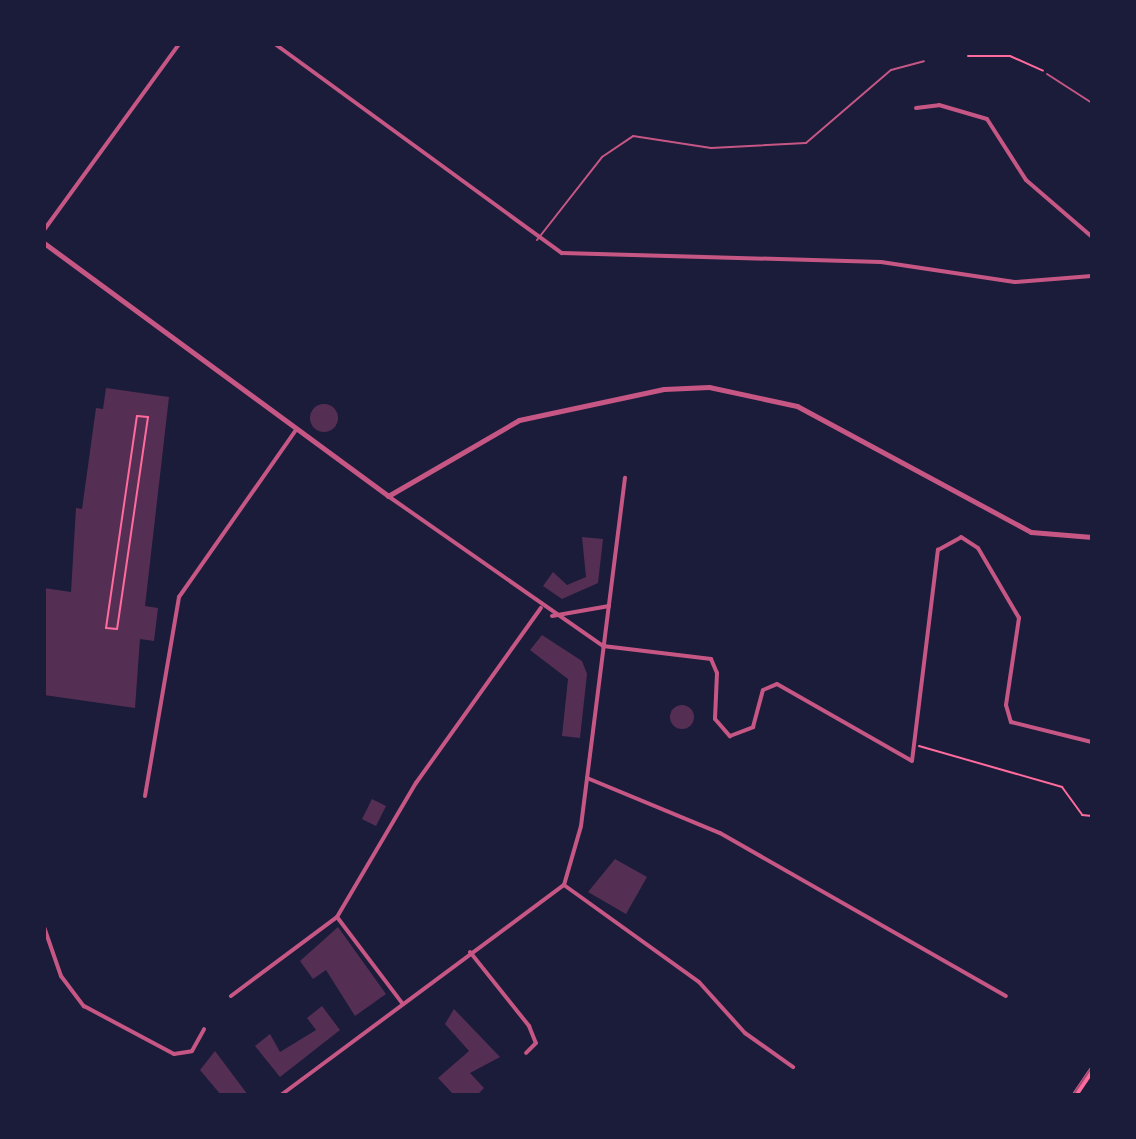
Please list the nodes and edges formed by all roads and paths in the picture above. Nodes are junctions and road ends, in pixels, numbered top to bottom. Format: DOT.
graph roads {
  1 [pos="179,44"];
  2 [pos="275,44"];
  3 [pos="968,56"];
  4 [pos="924,61"];
  5 [pos="1047,74"];
  6 [pos="1092,103"];
  7 [pos="916,108"];
  8 [pos="44,230"];
  9 [pos="1092,237"];
  10 [pos="537,240"];
  11 [pos="44,243"];
  12 [pos="1092,276"];
  13 [pos="296,430"];
  14 [pos="625,478"];
  15 [pos="388,496"];
  16 [pos="1092,537"];
  17 [pos="609,606"];
  18 [pos="541,608"];
  19 [pos="552,616"];
  20 [pos="117,629"];
  21 [pos="603,646"];
  22 [pos="1092,742"];
  23 [pos="914,747"];
  24 [pos="587,778"];
  25 [pos="145,796"];
  26 [pos="1092,816"];
  27 [pos="564,885"];
  28 [pos="337,917"];
  29 [pos="44,927"];
  30 [pos="470,952"];
  31 [pos="231,996"];
  32 [pos="1006,996"];
  33 [pos="402,1003"];
  34 [pos="204,1029"];
  35 [pos="526,1053"];
  36 [pos="793,1067"];
  37 [pos="1092,1070"];
  38 [pos="281,1095"];
  39 [pos="1075,1095"];
  1 -- 8 [label="street"];
  2 -- 10 [label="street"];
  3 -- 5 [label="path"];
  4 -- 10 [label="lane"];
  5 -- 6 [label="lane"];
  7 -- 9 [label="street"];
  10 -- 12 [label="street"];
  11 -- 13 [label="street"];
  13 -- 15 [label="street"];
  13 -- 25 [label="street"];
  14 -- 17 [label="street"];
  15 -- 16 [label="street"];
  15 -- 18 [label="street"];
  17 -- 19 [label="street"];
  17 -- 21 [label="street"];
  18 -- 19 [label="street"];
  18 -- 28 [label="street"];
  19 -- 21 [label="street"];
  20 -- 20 [label="path"];
  21 -- 23 [label="street"];
  21 -- 24 [label="street"];
  22 -- 23 [label="street"];
  23 -- 26 [label="path"];
  24 -- 27 [label="street"];
  24 -- 32 [label="street"];
  27 -- 30 [label="street"];
  27 -- 36 [label="street"];
  28 -- 31 [label="street"];
  28 -- 33 [label="street"];
  29 -- 34 [label="street"];
  30 -- 33 [label="street"];
  30 -- 35 [label="street"];
  33 -- 38 [label="street"];
  37 -- 39 [label="main road"];
}
